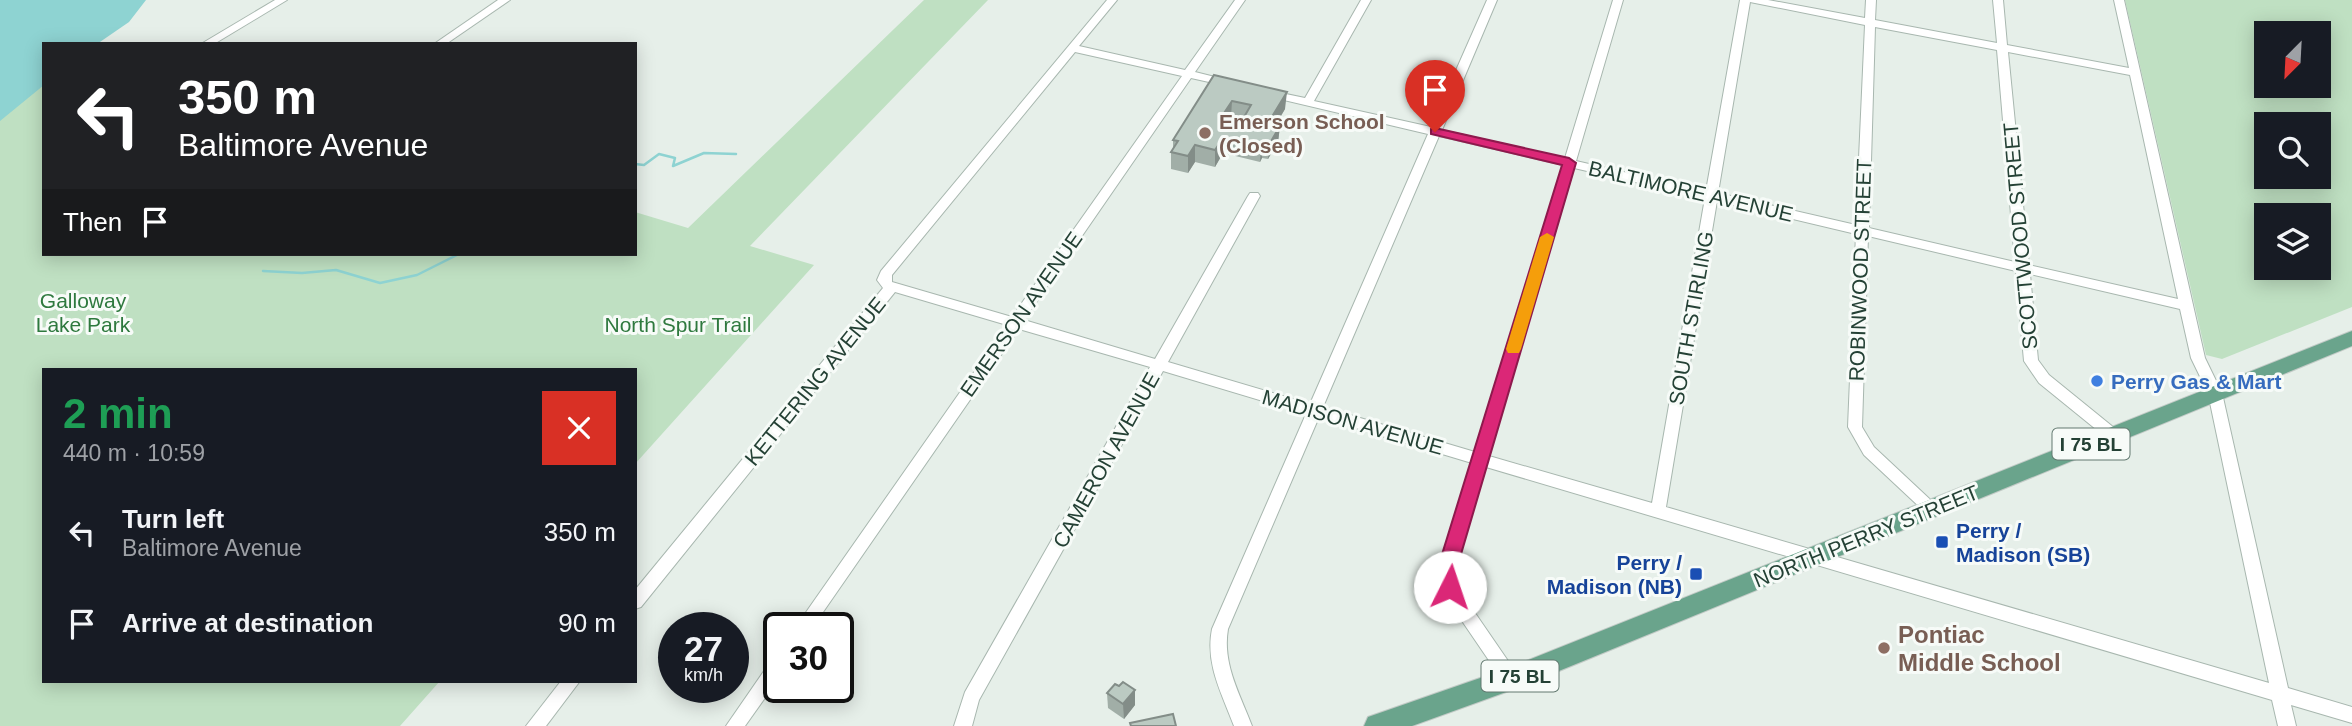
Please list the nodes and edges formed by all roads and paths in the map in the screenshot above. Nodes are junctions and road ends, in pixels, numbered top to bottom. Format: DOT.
graph roads {
  1 [pos="282,0"];
  2 [pos="505,0"];
  3 [pos="1112,0"];
  4 [pos="1240,0"];
  5 [pos="1366,0"];
  6 [pos="1492,0"];
  7 [pos="1618,0"];
  8 [pos="1745,0"];
  9 [pos="1752,0"];
  10 [pos="1871,0"];
  11 [pos="1997,0"];
  12 [pos="2119,0"];
  13 [pos="1870,22"];
  14 [pos="209,42"];
  15 [pos="442,42"];
  16 [pos="1073,48"];
  17 [pos="2002,48"];
  18 [pos="2136,73"];
  19 [pos="1188,74"];
  20 [pos="1241,87"];
  21 [pos="1255,90"];
  22 [pos="1308,102"];
  23 [pos="1435,132"];
  24 [pos="1569,163"];
  25 [pos="1712,195"];
  26 [pos="1254,196"];
  27 [pos="1862,230"];
  28 [pos="2022,268"];
  29 [pos="892,287"];
  30 [pos="2187,306"];
  31 [pos="1015,323"];
  32 [pos="2352,338"];
  33 [pos="1159,365"];
  34 [pos="2215,393"];
  35 [pos="1314,410"];
  36 [pos="2113,435"];
  37 [pos="1480,459"];
  38 [pos="1931,509"];
  39 [pos="1658,511"];
  40 [pos="1814,556"];
  41 [pos="637,600"];
  42 [pos="814,612"];
  43 [pos="1511,679"];
  44 [pos="569,683"];
  45 [pos="763,686"];
  46 [pos="2281,695"];
  47 [pos="2352,715"];
  48 [pos="535,726"];
  49 [pos="735,726"];
  50 [pos="963,726"];
  51 [pos="1243,726"];
  52 [pos="1377,726"];
  53 [pos="2287,726"];
  1 -- 14 [label="street"];
  2 -- 15 [label="street"];
  3 -- 16 [label="street, KETTERING AVENUE"];
  4 -- 19 [label="street, EMERSON AVENUE"];
  5 -- 22 [label="street"];
  6 -- 23 [label="street"];
  7 -- 24 [label="street"];
  8 -- 25 [label="street, SOUTH STIRLING"];
  9 -- 13 [label="street"];
  10 -- 13 [label="street, ROBINWOOD STREET"];
  11 -- 17 [label="street, SCOTTWOOD STREET"];
  12 -- 18 [label="street"];
  13 -- 17 [label="street"];
  13 -- 27 [label="street, ROBINWOOD STREET"];
  16 -- 19 [label="street"];
  16 -- 29 [label="street, KETTERING AVENUE"];
  17 -- 18 [label="street"];
  17 -- 28 [label="street, SCOTTWOOD STREET"];
  18 -- 30 [label="street"];
  19 -- 20 [label="street"];
  19 -- 31 [label="street, EMERSON AVENUE"];
  21 -- 22 [label="street, BALTIMORE AVENUE"];
  22 -- 23 [label="street, BALTIMORE AVENUE"];
  23 -- 24 [label="street, BALTIMORE AVENUE"];
  23 -- 35 [label="street"];
  24 -- 25 [label="street, BALTIMORE AVENUE"];
  24 -- 37 [label="street"];
  25 -- 27 [label="street, BALTIMORE AVENUE"];
  25 -- 39 [label="street, SOUTH STIRLING"];
  26 -- 33 [label="street, CAMERON AVENUE"];
  27 -- 28 [label="street, BALTIMORE AVENUE"];
  27 -- 38 [label="street, ROBINWOOD STREET"];
  28 -- 30 [label="street, BALTIMORE AVENUE"];
  28 -- 36 [label="street, SCOTTWOOD STREET"];
  29 -- 31 [label="street, MADISON AVENUE"];
  29 -- 41 [label="street, KETTERING AVENUE"];
  30 -- 34 [label="street"];
  31 -- 33 [label="street, MADISON AVENUE"];
  31 -- 42 [label="street, EMERSON AVENUE"];
  32 -- 34 [label="main road, NORTH PERRY STREET / I 75 BL"];
  33 -- 35 [label="street, MADISON AVENUE"];
  33 -- 50 [label="street, CAMERON AVENUE"];
  34 -- 36 [label="main road, NORTH PERRY STREET / I 75 BL"];
  34 -- 46 [label="street"];
  35 -- 37 [label="street, MADISON AVENUE"];
  35 -- 51 [label="street"];
  36 -- 38 [label="main road, NORTH PERRY STREET / I 75 BL"];
  37 -- 39 [label="street, MADISON AVENUE"];
  37 -- 43 [label="street"];
  38 -- 40 [label="main road, NORTH PERRY STREET / I 75 BL"];
  39 -- 40 [label="street, MADISON AVENUE"];
  40 -- 43 [label="main road, NORTH PERRY STREET / I 75 BL"];
  40 -- 46 [label="street, MADISON AVENUE"];
  43 -- 52 [label="main road, NORTH PERRY STREET / I 75 BL"];
  44 -- 48 [label="street"];
  45 -- 49 [label="street"];
  46 -- 47 [label="street, MADISON AVENUE"];
  46 -- 53 [label="street"];
}
